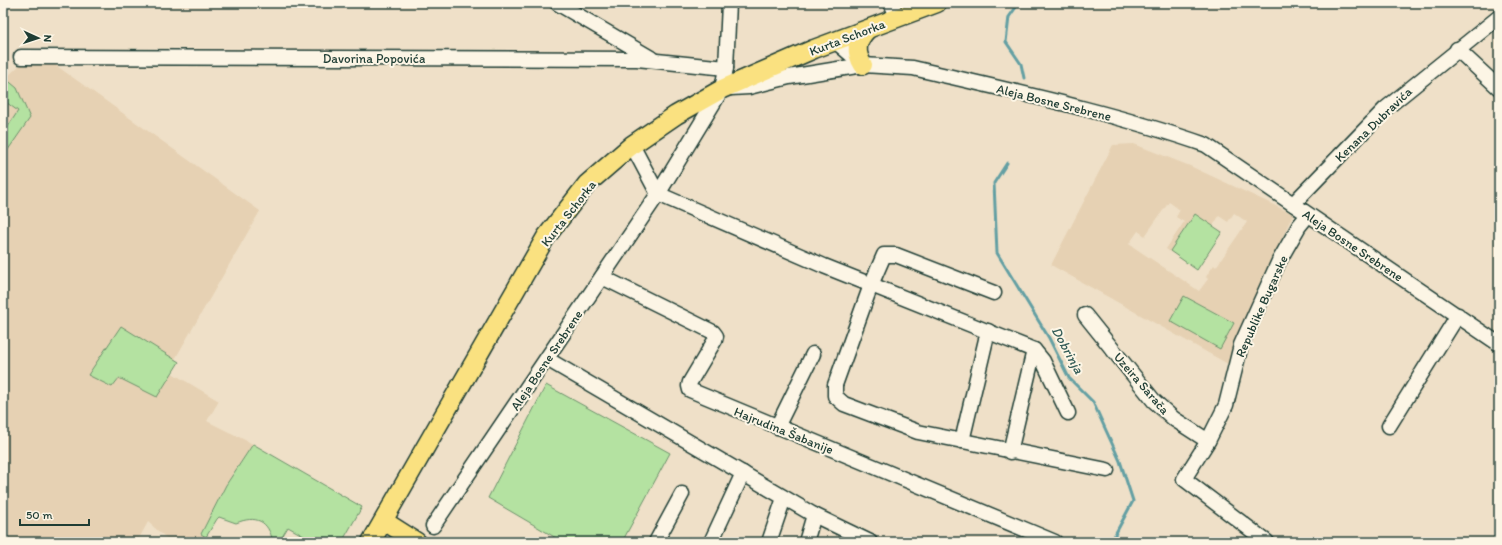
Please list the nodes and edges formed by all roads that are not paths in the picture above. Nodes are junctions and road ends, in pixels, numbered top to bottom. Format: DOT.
graph roads {
  1 [pos="557,3"];
  2 [pos="729,3"];
  3 [pos="937,3"];
  4 [pos="894,10"];
  5 [pos="1499,17"];
  6 [pos="867,30"];
  7 [pos="835,41"];
  8 [pos="1457,49"];
  9 [pos="21,56"];
  10 [pos="653,59"];
  11 [pos="863,65"];
  12 [pos="726,68"];
  13 [pos="1499,88"];
  14 [pos="722,89"];
  15 [pos="632,145"];
  16 [pos="658,194"];
  17 [pos="1293,204"];
  18 [pos="1308,214"];
  19 [pos="602,277"];
  20 [pos="871,285"];
  21 [pos="994,293"];
  22 [pos="1085,315"];
  23 [pos="1458,315"];
  24 [pos="988,331"];
  25 [pos="1499,344"];
  26 [pos="1034,350"];
  27 [pos="813,354"];
  28 [pos="547,359"];
  29 [pos="1068,413"];
  30 [pos="1389,426"];
  31 [pos="777,427"];
  32 [pos="1208,440"];
  33 [pos="962,441"];
  34 [pos="1010,452"];
  35 [pos="1107,470"];
  36 [pos="743,473"];
  37 [pos="682,494"];
  38 [pos="784,498"];
  39 [pos="814,515"];
  40 [pos="384,521"];
  41 [pos="433,526"];
  42 [pos="661,540"];
  43 [pos="371,542"];
  44 [pos="417,542"];
  45 [pos="711,542"];
  46 [pos="769,542"];
  47 [pos="806,542"];
  48 [pos="870,542"];
  49 [pos="1055,542"];
  50 [pos="1267,542"];
  1 -- 10 [label="street"];
  2 -- 12 [label="street"];
  3 -- 4 [label="main road, Kurta Schorka"];
  4 -- 6 [label="main road, Kurta Schorka"];
  5 -- 8 [label="street, Kenana Dubravića"];
  6 -- 7 [label="main road, Kurta Schorka"];
  6 -- 11 [label="main road"];
  7 -- 11 [label="street"];
  7 -- 14 [label="main road, Kurta Schorka"];
  8 -- 13 [label="street"];
  8 -- 17 [label="street, Kenana Dubravića"];
  9 -- 10 [label="street, Davorina Popovića"];
  10 -- 12 [label="street, Davorina Popovića"];
  11 -- 14 [label="street, Aleja Bosne Srebrene"];
  11 -- 17 [label="street, Aleja Bosne Srebrene"];
  12 -- 14 [label="street"];
  14 -- 15 [label="main road, Kurta Schorka"];
  14 -- 16 [label="street, Aleja Bosne Srebrene"];
  15 -- 16 [label="street"];
  15 -- 40 [label="main road, Kurta Schorka"];
  16 -- 19 [label="street, Aleja Bosne Srebrene"];
  16 -- 20 [label="street"];
  17 -- 18 [label="street, Aleja Bosne Srebrene"];
  18 -- 23 [label="street, Aleja Bosne Srebrene"];
  18 -- 32 [label="street, Republike Bugarske"];
  19 -- 28 [label="street, Aleja Bosne Srebrene"];
  19 -- 31 [label="street, Hajrudina Šabanije"];
  20 -- 21 [label="street"];
  20 -- 24 [label="street"];
  20 -- 33 [label="street"];
  22 -- 32 [label="street, Uzeira Sarača"];
  23 -- 25 [label="street, Aleja Bosne Srebrene"];
  23 -- 30 [label="street"];
  24 -- 26 [label="street"];
  24 -- 33 [label="street"];
  26 -- 29 [label="street"];
  26 -- 34 [label="street"];
  27 -- 31 [label="street"];
  28 -- 36 [label="street"];
  28 -- 41 [label="street, Aleja Bosne Srebrene"];
  31 -- 49 [label="street, Hajrudina Šabanije"];
  32 -- 50 [label="street, Republike Bugarske"];
  33 -- 34 [label="street"];
  34 -- 35 [label="street"];
  36 -- 38 [label="street"];
  36 -- 45 [label="street"];
  37 -- 42 [label="street"];
  38 -- 39 [label="street"];
  38 -- 46 [label="street"];
  39 -- 47 [label="street"];
  39 -- 48 [label="street"];
  40 -- 43 [label="main road, Kurta Schorka"];
  40 -- 44 [label="main road"];
}
